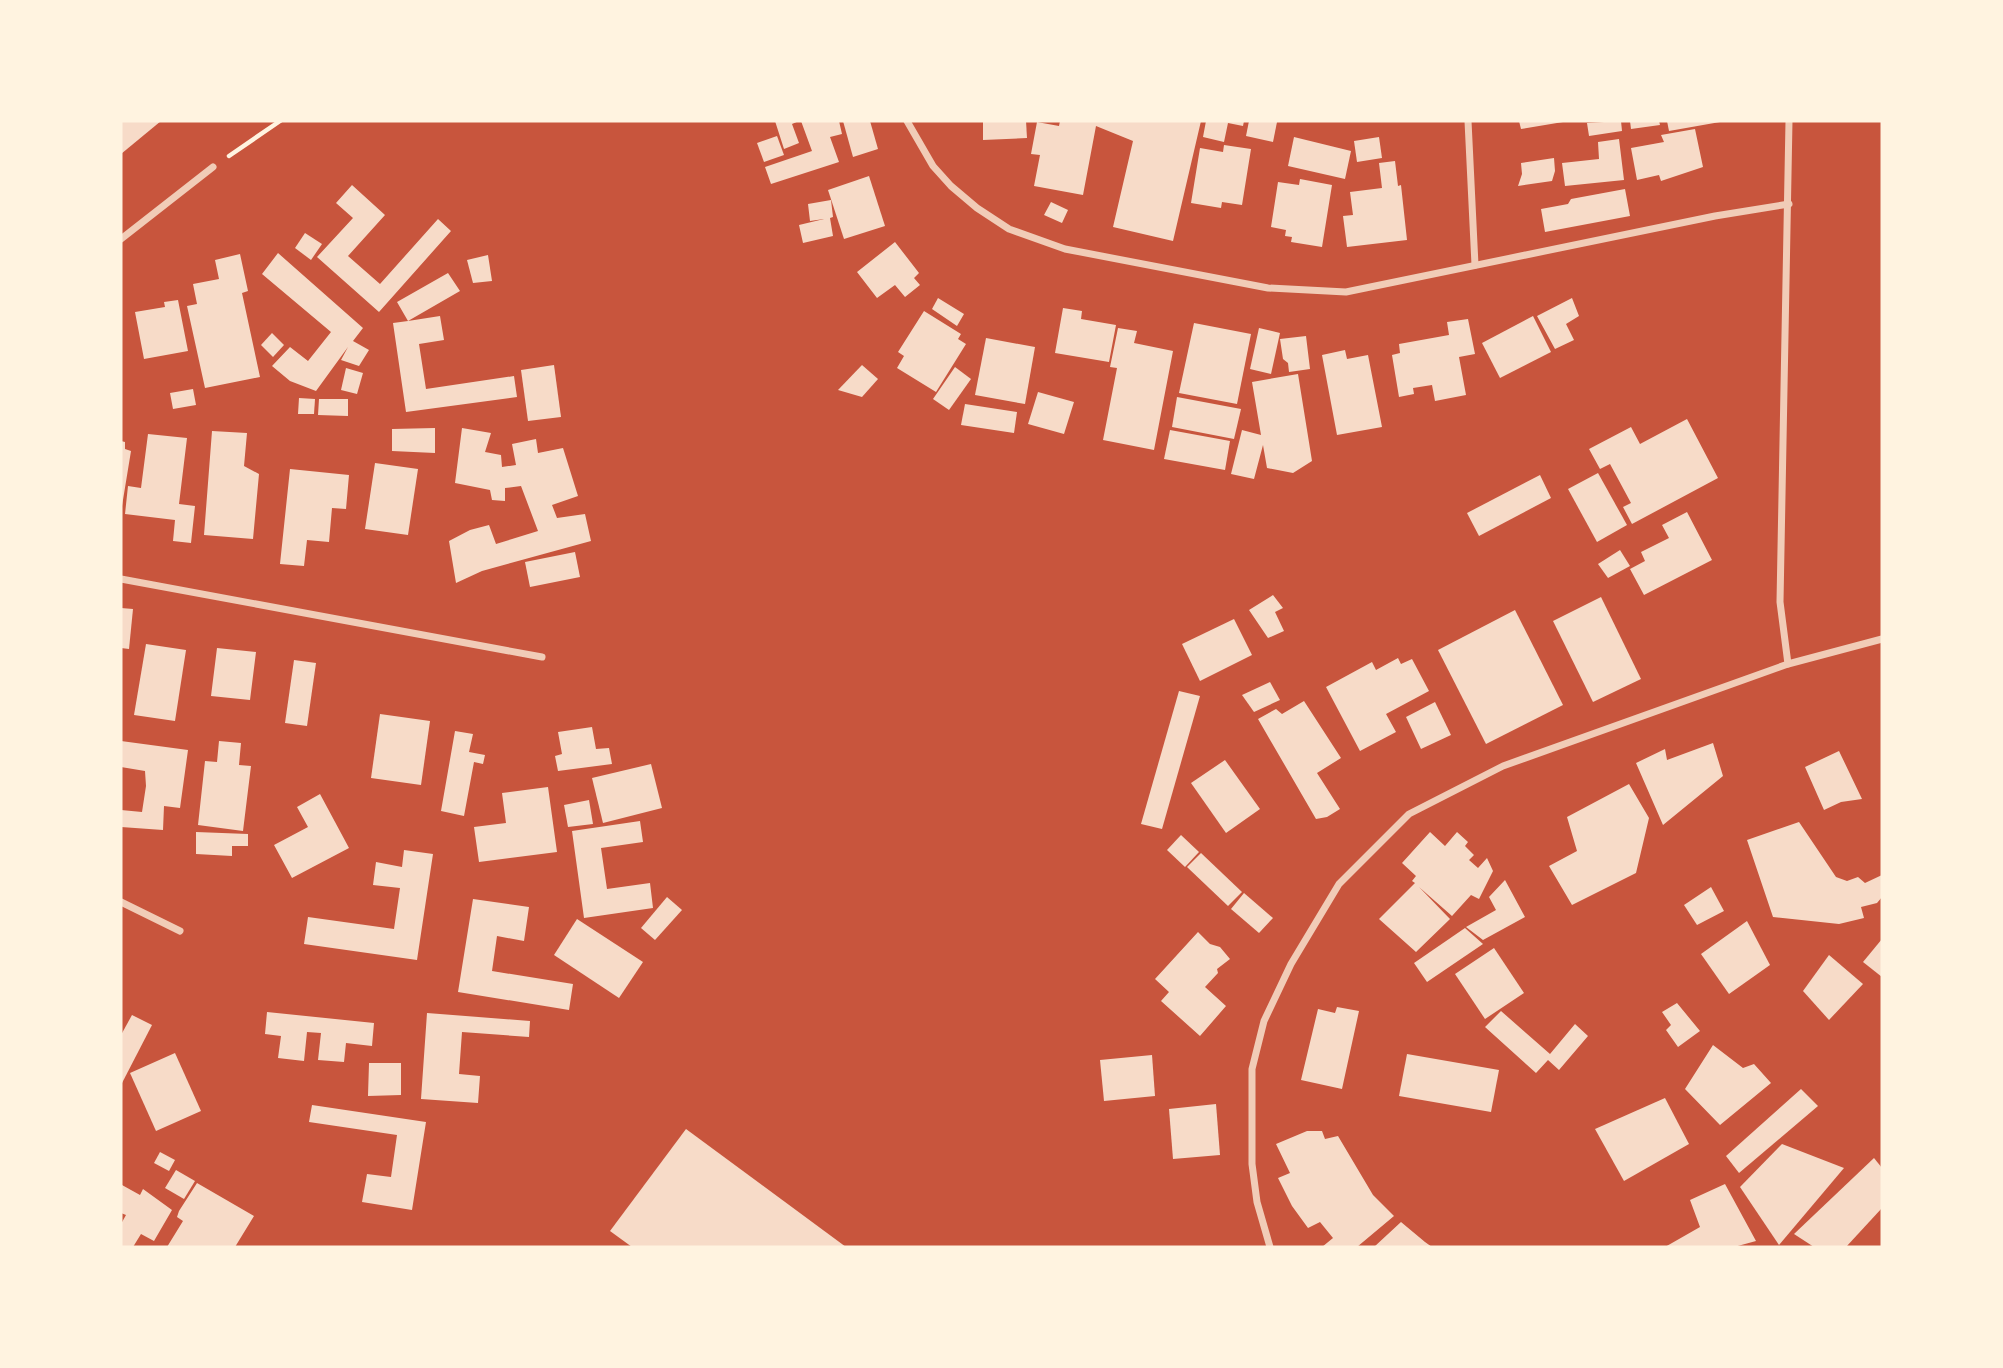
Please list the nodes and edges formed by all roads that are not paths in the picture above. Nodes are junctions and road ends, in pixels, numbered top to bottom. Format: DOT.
graph roads {
  1 [pos="907,121"];
  2 [pos="1468,121"];
  3 [pos="1789,121"];
  4 [pos="213,167"];
  5 [pos="1789,204"];
  6 [pos="121,239"];
  7 [pos="1475,265"];
  8 [pos="121,579"];
  9 [pos="1882,639"];
  10 [pos="542,657"];
  11 [pos="1788,664"];
  12 [pos="121,902"];
  13 [pos="180,931"];
  14 [pos="1270,1247"];
  1 -- 7 [label="street"];
  2 -- 7 [label="street"];
  3 -- 5 [label="street"];
  4 -- 6 [label="street"];
  5 -- 7 [label="street"];
  5 -- 11 [label="street"];
  8 -- 10 [label="street"];
  9 -- 11 [label="street"];
  11 -- 14 [label="street"];
  12 -- 13 [label="street"];
}
